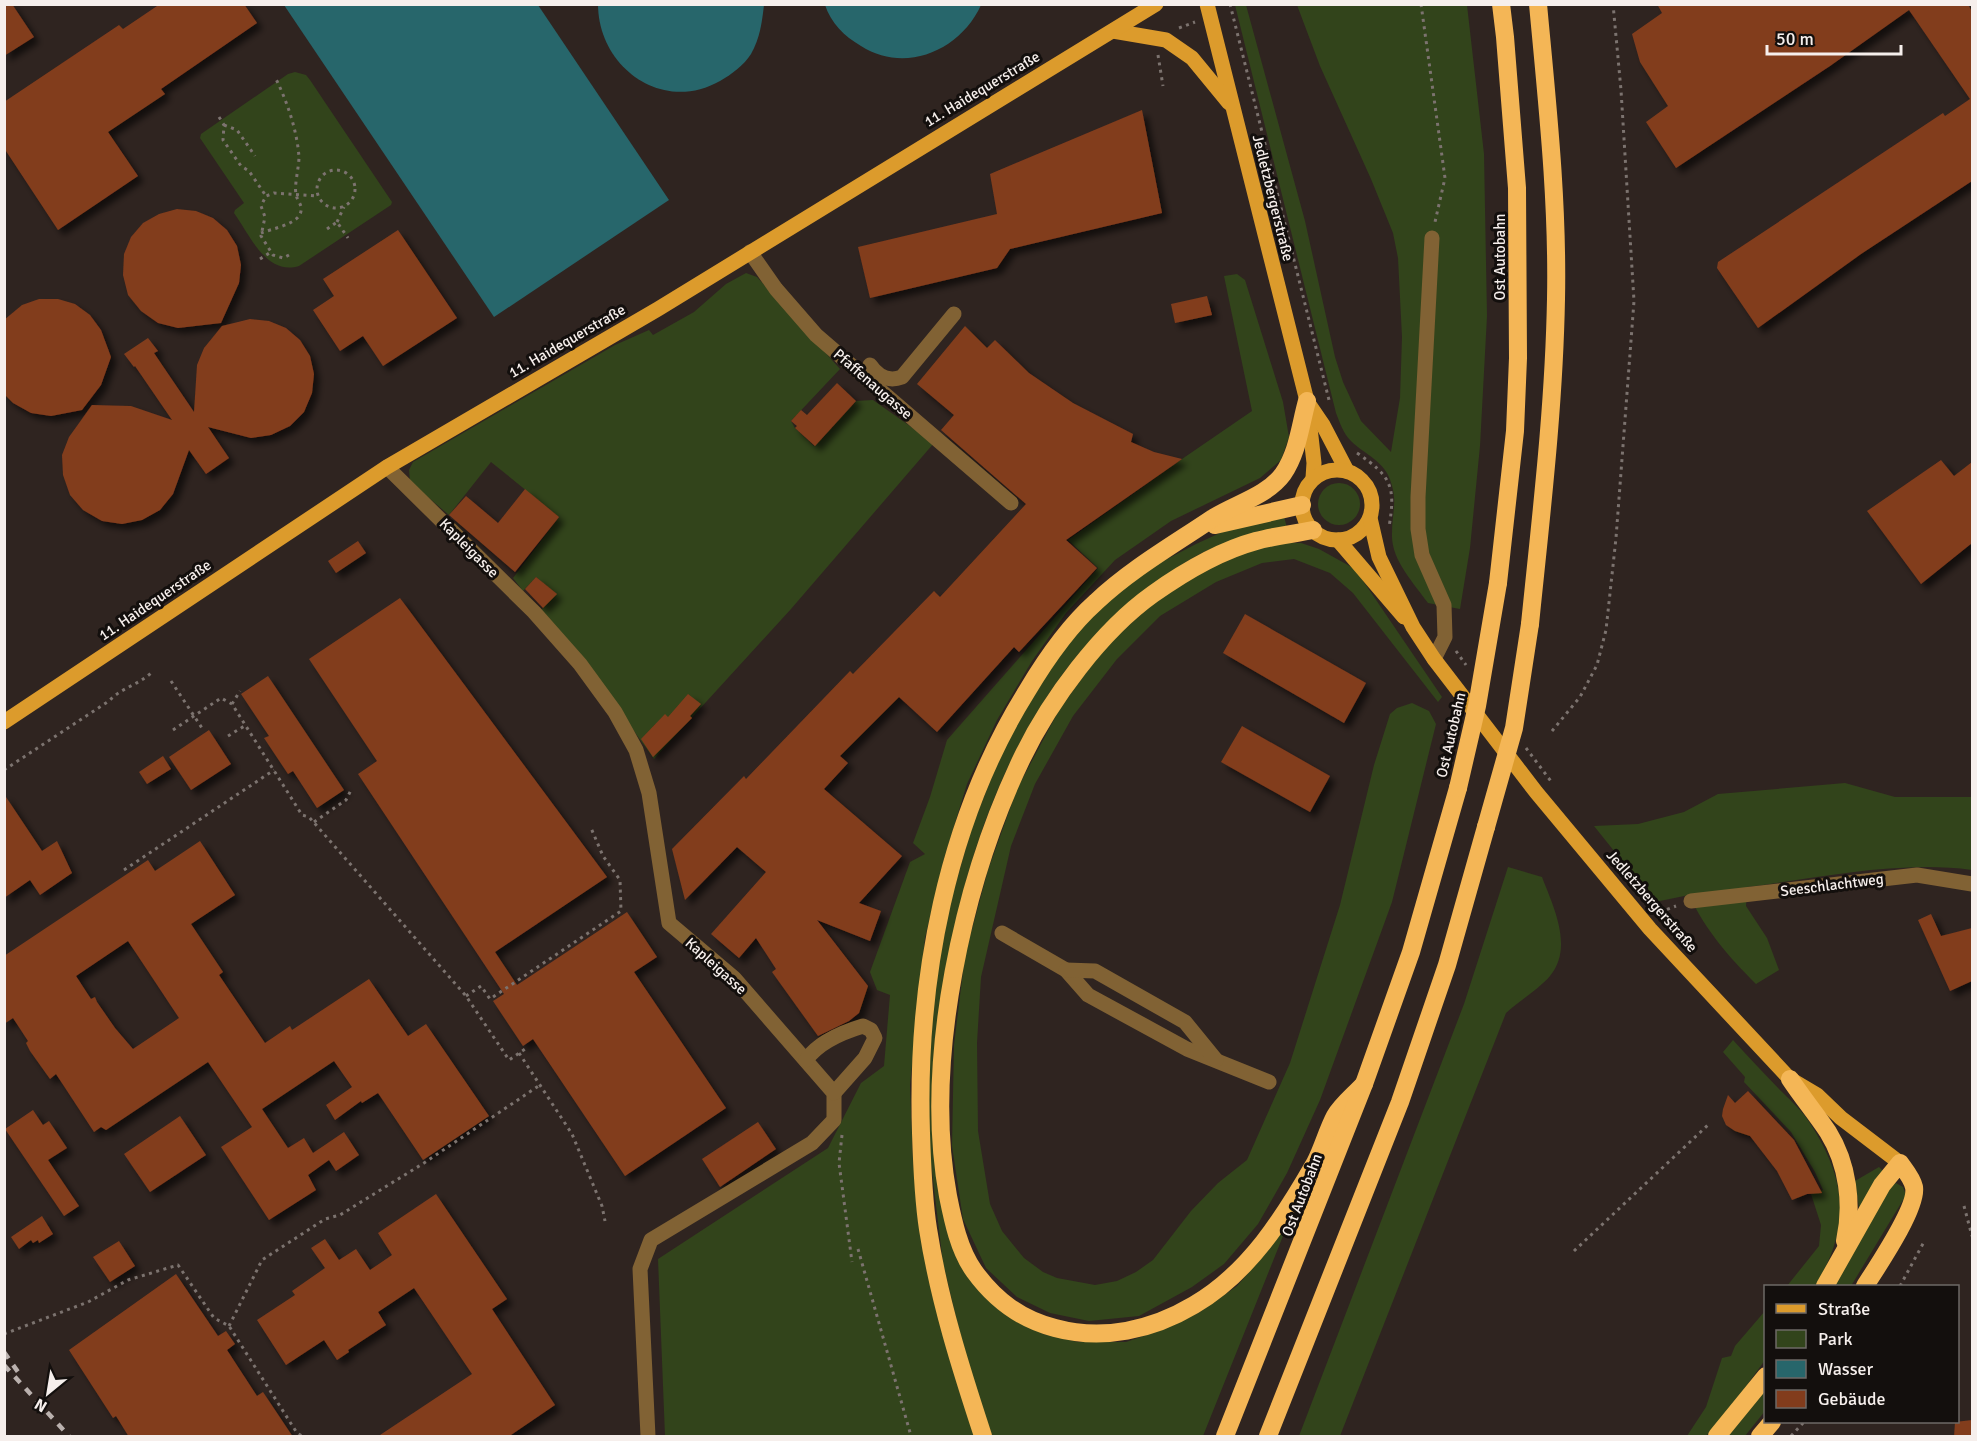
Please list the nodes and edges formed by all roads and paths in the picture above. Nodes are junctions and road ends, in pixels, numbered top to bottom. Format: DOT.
graph roads {
  1 [pos="1156,4"];
  2 [pos="1230,4"];
  3 [pos="1421,4"];
  4 [pos="1501,4"];
  5 [pos="1538,4"];
  6 [pos="1613,4"];
  7 [pos="1208,10"];
  8 [pos="1231,10"];
  9 [pos="1113,31"];
  10 [pos="1155,38"];
  11 [pos="275,77"];
  12 [pos="1163,86"];
  13 [pos="1232,106"];
  14 [pos="219,117"];
  15 [pos="224,125"];
  16 [pos="255,156"];
  17 [pos="296,195"];
  18 [pos="266,196"];
  19 [pos="318,196"];
  20 [pos="345,207"];
  21 [pos="337,222"];
  22 [pos="327,229"];
  23 [pos="261,234"];
  24 [pos="348,238"];
  25 [pos="1432,238"];
  26 [pos="271,252"];
  27 [pos="750,252"];
  28 [pos="289,255"];
  29 [pos="260,259"];
  30 [pos="954,314"];
  31 [pos="870,365"];
  32 [pos="1307,400"];
  33 [pos="1332,412"];
  34 [pos="1357,453"];
  35 [pos="387,467"];
  36 [pos="1347,471"];
  37 [pos="1314,478"];
  38 [pos="1011,503"];
  39 [pos="1302,505"];
  40 [pos="1370,518"];
  41 [pos="1312,530"];
  42 [pos="1196,531"];
  43 [pos="1388,531"];
  44 [pos="1338,540"];
  45 [pos="1413,627"];
  46 [pos="1445,637"];
  47 [pos="1434,659"];
  48 [pos="1466,665"];
  49 [pos="151,673"];
  50 [pos="171,681"];
  51 [pos="240,691"];
  52 [pos="232,704"];
  53 [pos="194,716"];
  54 [pos="4,722"];
  55 [pos="246,725"];
  56 [pos="202,728"];
  57 [pos="172,730"];
  58 [pos="1551,730"];
  59 [pos="228,736"];
  60 [pos="1521,741"];
  61 [pos="4,770"];
  62 [pos="274,770"];
  63 [pos="1555,787"];
  64 [pos="351,789"];
  65 [pos="314,822"];
  66 [pos="591,828"];
  67 [pos="124,870"];
  68 [pos="1972,884"];
  69 [pos="1636,885"];
  70 [pos="1691,901"];
  71 [pos="1660,911"];
  72 [pos="1002,933"];
  73 [pos="1066,970"];
  74 [pos="466,996"];
  75 [pos="525,1049"];
  76 [pos="519,1053"];
  77 [pos="806,1060"];
  78 [pos="1216,1060"];
  79 [pos="1790,1078"];
  80 [pos="1269,1082"];
  81 [pos="1364,1084"];
  82 [pos="540,1085"];
  83 [pos="834,1093"];
  84 [pos="834,1120"];
  85 [pos="1710,1124"];
  86 [pos="1900,1163"];
  87 [pos="1965,1206"];
  88 [pos="605,1221"];
  89 [pos="1972,1236"];
  90 [pos="1925,1240"];
  91 [pos="858,1249"];
  92 [pos="1574,1251"];
  93 [pos="1842,1256"];
  94 [pos="852,1262"];
  95 [pos="1826,1285"];
  96 [pos="1866,1285"];
  97 [pos="1901,1285"];
  98 [pos="229,1326"];
  99 [pos="4,1334"];
  100 [pos="1764,1378"];
  101 [pos="1771,1423"];
  102 [pos="1803,1423"];
  103 [pos="302,1437"];
  104 [pos="648,1437"];
  105 [pos="911,1437"];
  106 [pos="983,1437"];
  107 [pos="1225,1437"];
  108 [pos="1268,1437"];
  109 [pos="1717,1437"];
  110 [pos="1760,1437"];
  111 [pos="1791,1437"];
  1 -- 9 [label="main road, 11. Haidequerstraße"];
  2 -- 8 [label="path"];
  3 -- 25 [label="path"];
  4 -- 81 [label="highway, Ost Autobahn, bridge"];
  5 -- 108 [label="highway, bridge"];
  6 -- 58 [label="path"];
  7 -- 8 [label="path"];
  7 -- 10 [label="path"];
  7 -- 13 [label="main road, Jedletzbergerstraße"];
  8 -- 33 [label="path"];
  9 -- 10 [label="main road"];
  9 -- 27 [label="main road, 11. Haidequerstraße"];
  10 -- 12 [label="path"];
  10 -- 13 [label="main road"];
  11 -- 17 [label="path"];
  13 -- 32 [label="main road, Jedletzbergerstraße"];
  14 -- 15 [label="path"];
  15 -- 16 [label="path"];
  15 -- 18 [label="path"];
  17 -- 18 [label="path"];
  17 -- 19 [label="path"];
  17 -- 23 [label="path"];
  18 -- 23 [label="path"];
  19 -- 20 [label="path"];
  19 -- 20 [label="path"];
  20 -- 21 [label="path"];
  21 -- 22 [label="path"];
  21 -- 24 [label="path"];
  23 -- 26 [label="path"];
  25 -- 46 [label="street"];
  26 -- 28 [label="path"];
  26 -- 29 [label="path"];
  27 -- 35 [label="main road, 11. Haidequerstraße"];
  27 -- 38 [label="street, Pfaffenaugasse"];
  30 -- 31 [label="street"];
  32 -- 36 [label="main road, Jedletzbergerstraße"];
  32 -- 37 [label="main road, Jedletzbergerstraße"];
  32 -- 42 [label="highway"];
  34 -- 43 [label="path"];
  35 -- 54 [label="main road, 11. Haidequerstraße"];
  35 -- 77 [label="street, Kapleigasse"];
  36 -- 37 [label="main road"];
  36 -- 40 [label="main road"];
  37 -- 39 [label="main road"];
  39 -- 41 [label="main road"];
  39 -- 42 [label="highway"];
  40 -- 44 [label="main road"];
  40 -- 45 [label="main road, Jedletzbergerstraße"];
  41 -- 44 [label="main road"];
  41 -- 81 [label="highway"];
  42 -- 106 [label="highway"];
  44 -- 45 [label="main road, Jedletzbergerstraße"];
  45 -- 47 [label="main road, Jedletzbergerstraße"];
  46 -- 47 [label="street"];
  46 -- 48 [label="path"];
  47 -- 79 [label="main road, Jedletzbergerstraße"];
  49 -- 61 [label="path"];
  50 -- 53 [label="path"];
  51 -- 52 [label="path"];
  52 -- 53 [label="path"];
  52 -- 55 [label="path"];
  53 -- 56 [label="path"];
  53 -- 57 [label="path"];
  55 -- 59 [label="path"];
  55 -- 62 [label="path"];
  60 -- 63 [label="path"];
  62 -- 65 [label="path"];
  62 -- 67 [label="path"];
  64 -- 65 [label="path"];
  65 -- 74 [label="path"];
  66 -- 74 [label="path"];
  68 -- 70 [label="street, Seeschlachtweg"];
  69 -- 71 [label="path"];
  72 -- 73 [label="street"];
  73 -- 78 [label="street"];
  73 -- 78 [label="street"];
  74 -- 76 [label="path"];
  75 -- 76 [label="path"];
  76 -- 82 [label="path"];
  77 -- 83 [label="street, Kapleigasse"];
  77 -- 83 [label="street"];
  78 -- 80 [label="street"];
  79 -- 86 [label="main road, Jedletzbergerstraße"];
  79 -- 93 [label="highway"];
  81 -- 107 [label="highway, Ost Autobahn"];
  82 -- 88 [label="path"];
  82 -- 98 [label="path"];
  83 -- 84 [label="street"];
  84 -- 94 [label="path"];
  84 -- 104 [label="street"];
  85 -- 92 [label="path"];
  86 -- 93 [label="highway"];
  86 -- 96 [label="highway"];
  87 -- 89 [label="path"];
  90 -- 97 [label="path"];
  91 -- 105 [label="path"];
  93 -- 95 [label="highway"];
  98 -- 99 [label="path"];
  98 -- 103 [label="path"];
  100 -- 109 [label="highway"];
  101 -- 110 [label="highway"];
  102 -- 111 [label="path"];
}
